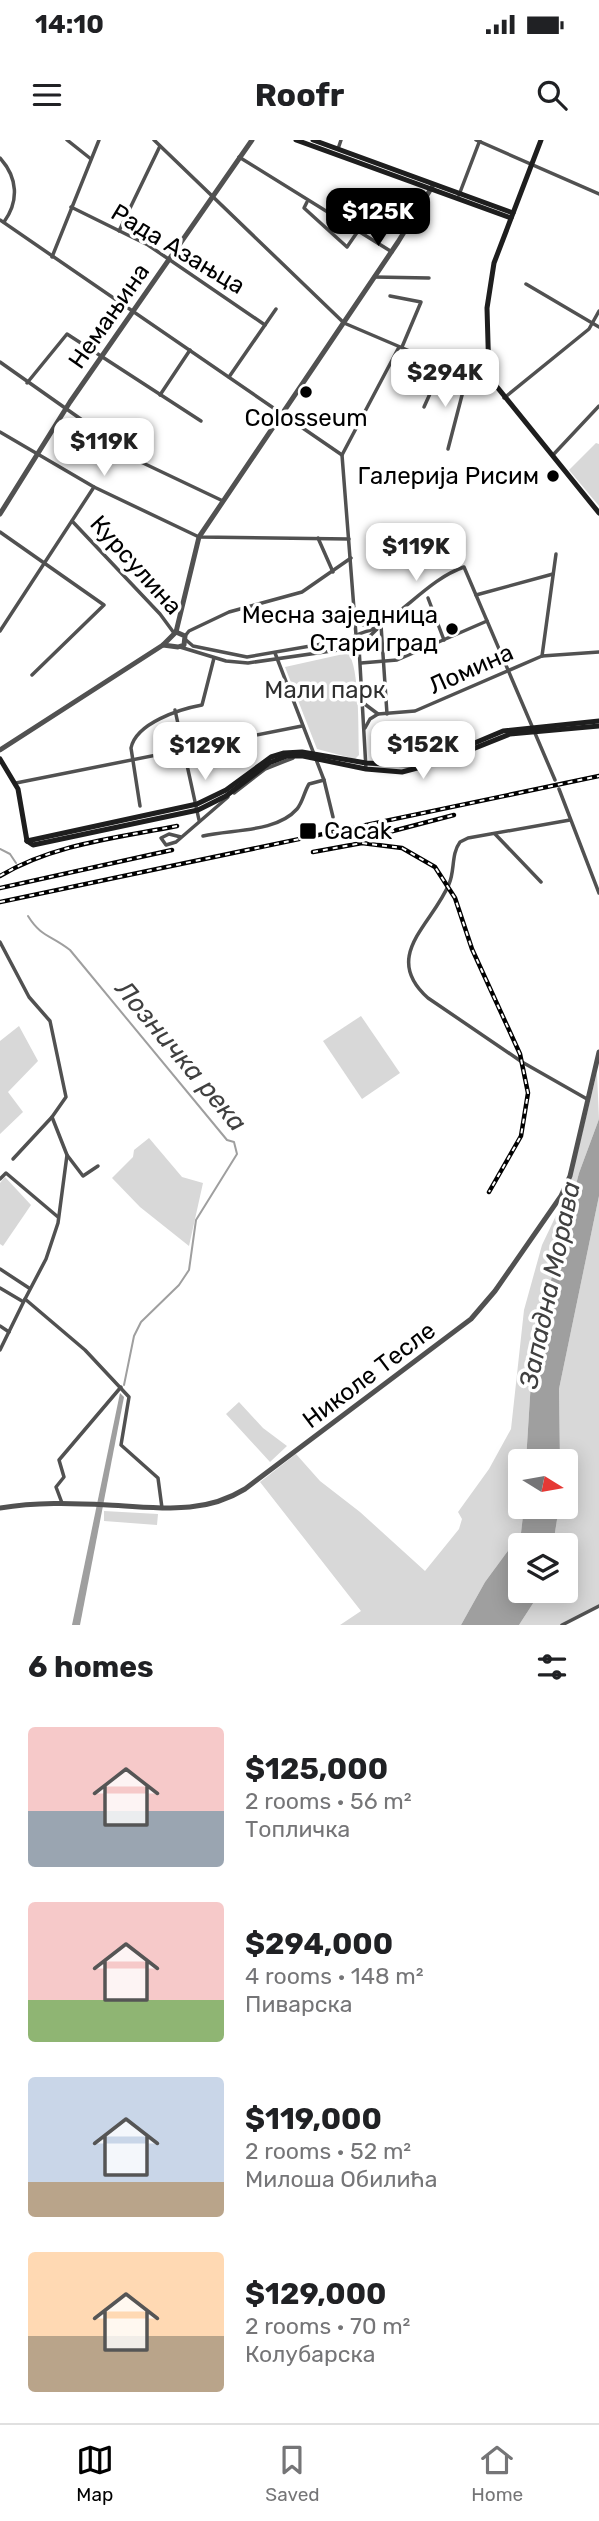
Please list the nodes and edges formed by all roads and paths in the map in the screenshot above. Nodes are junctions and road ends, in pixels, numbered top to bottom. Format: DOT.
graph roads {
  1 [pos="67,140"];
  2 [pos="99,140"];
  3 [pos="154,140"];
  4 [pos="250,140"];
  5 [pos="313,140"];
  6 [pos="341,140"];
  7 [pos="479,140"];
  8 [pos="541,140"];
  9 [pos="300,141"];
  10 [pos="160,146"];
  11 [pos="338,149"];
  12 [pos="239,157"];
  13 [pos="0,158"];
  14 [pos="91,159"];
  15 [pos="531,166"];
  16 [pos="432,185"];
  17 [pos="459,194"];
  18 [pos="599,194"];
  19 [pos="212,197"];
  20 [pos="308,201"];
  21 [pos="71,207"];
  22 [pos="512,215"];
  23 [pos="2,221"];
  24 [pos="119,231"];
  25 [pos="358,231"];
  26 [pos="392,252"];
  27 [pos="52,257"];
  28 [pos="170,260"];
  29 [pos="374,277"];
  30 [pos="429,278"];
  31 [pos="526,284"];
  32 [pos="390,296"];
  33 [pos="276,309"];
  34 [pos="599,311"];
  35 [pos="133,312"];
  36 [pos="344,323"];
  37 [pos="265,324"];
  38 [pos="594,324"];
  39 [pos="599,327"];
  40 [pos="400,347"];
  41 [pos="190,350"];
  42 [pos="102,355"];
  43 [pos="0,362"];
  44 [pos="442,366"];
  45 [pos="467,376"];
  46 [pos="229,377"];
  47 [pos="27,383"];
  48 [pos="494,387"];
  49 [pos="160,396"];
  50 [pos="505,398"];
  51 [pos="599,406"];
  52 [pos="424,407"];
  53 [pos="66,409"];
  54 [pos="281,414"];
  55 [pos="201,421"];
  56 [pos="0,432"];
  57 [pos="448,449"];
  58 [pos="36,455"];
  59 [pos="342,455"];
  60 [pos="551,456"];
  61 [pos="94,487"];
  62 [pos="223,501"];
  63 [pos="599,513"];
  64 [pos="0,514"];
  65 [pos="72,520"];
  66 [pos="0,532"];
  67 [pos="199,537"];
  68 [pos="318,538"];
  69 [pos="349,539"];
  70 [pos="556,554"];
  71 [pos="351,558"];
  72 [pos="45,561"];
  73 [pos="332,572"];
  74 [pos="553,573"];
  75 [pos="476,594"];
  76 [pos="428,598"];
  77 [pos="355,621"];
  78 [pos="487,621"];
  79 [pos="381,625"];
  80 [pos="374,629"];
  81 [pos="0,631"];
  82 [pos="173,634"];
  83 [pos="358,635"];
  84 [pos="185,638"];
  85 [pos="351,639"];
  86 [pos="444,640"];
  87 [pos="364,643"];
  88 [pos="163,645"];
  89 [pos="176,646"];
  90 [pos="356,647"];
  91 [pos="346,648"];
  92 [pos="599,652"];
  93 [pos="275,653"];
  94 [pos="360,655"];
  95 [pos="542,656"];
  96 [pos="214,658"];
  97 [pos="277,660"];
  98 [pos="383,661"];
  99 [pos="361,663"];
  100 [pos="508,673"];
  101 [pos="32,675"];
  102 [pos="362,702"];
  103 [pos="175,710"];
  104 [pos="377,714"];
  105 [pos="387,715"];
  106 [pos="599,723"];
  107 [pos="302,726"];
  108 [pos="533,727"];
  109 [pos="543,729"];
  110 [pos="364,733"];
  111 [pos="537,738"];
  112 [pos="185,748"];
  113 [pos="0,750"];
  114 [pos="315,757"];
  115 [pos="0,759"];
  116 [pos="132,759"];
  117 [pos="366,766"];
  118 [pos="324,780"];
  119 [pos="555,780"];
  120 [pos="16,783"];
  121 [pos="559,789"];
  122 [pos="140,806"];
  123 [pos="197,807"];
  124 [pos="334,817"];
  125 [pos="199,820"];
  126 [pos="570,820"];
  127 [pos="495,834"];
  128 [pos="203,836"];
  129 [pos="181,837"];
  130 [pos="541,882"];
  131 [pos="599,893"];
  132 [pos="0,942"];
  133 [pos="599,1052"];
  134 [pos="588,1100"];
  135 [pos="52,1117"];
  136 [pos="67,1155"];
  137 [pos="13,1159"];
  138 [pos="98,1166"];
  139 [pos="0,1179"];
  140 [pos="58,1217"];
  141 [pos="0,1269"];
  142 [pos="0,1288"];
  143 [pos="29,1288"];
  144 [pos="24,1301"];
  145 [pos="0,1326"];
  146 [pos="9,1332"];
  147 [pos="0,1350"];
  148 [pos="121,1387"];
  149 [pos="62,1504"];
  150 [pos="0,1508"];
  151 [pos="162,1508"];
  152 [pos="599,1606"];
  153 [pos="562,1625"];
  1 -- 14 [label="street"];
  2 -- 14 [label="street"];
  3 -- 10 [label="street"];
  4 -- 12 [label="street, Немањина"];
  5 -- 11 [label="main road"];
  6 -- 11 [label="street"];
  7 -- 15 [label="street"];
  7 -- 17 [label="street"];
  8 -- 15 [label="main road"];
  9 -- 16 [label="main road"];
  10 -- 19 [label="street"];
  10 -- 24 [label="street"];
  11 -- 16 [label="main road"];
  12 -- 19 [label="street, Немањина"];
  12 -- 20 [label="street"];
  13 -- 23 [label="street"];
  14 -- 21 [label="street"];
  15 -- 18 [label="street"];
  15 -- 22 [label="main road"];
  16 -- 17 [label="main road"];
  16 -- 26 [label="street"];
  17 -- 22 [label="main road"];
  19 -- 28 [label="street, Немањина"];
  19 -- 36 [label="street"];
  20 -- 25 [label="street"];
  20 -- 25 [label="street"];
  21 -- 24 [label="street, Рада Азањца"];
  21 -- 27 [label="street"];
  22 -- 48 [label="main road"];
  23 -- 27 [label="street"];
  24 -- 28 [label="street, Рада Азањца"];
  25 -- 26 [label="street"];
  26 -- 29 [label="street"];
  27 -- 35 [label="street"];
  28 -- 35 [label="street, Немањина"];
  28 -- 37 [label="street, Рада Азањца"];
  29 -- 30 [label="street"];
  29 -- 36 [label="street"];
  31 -- 38 [label="street"];
  32 -- 40 [label="street"];
  33 -- 37 [label="street"];
  34 -- 38 [label="street"];
  35 -- 41 [label="street"];
  35 -- 42 [label="street, Немањина"];
  36 -- 40 [label="street"];
  36 -- 54 [label="street"];
  37 -- 46 [label="street"];
  38 -- 39 [label="street"];
  38 -- 50 [label="street"];
  40 -- 44 [label="street"];
  40 -- 59 [label="street"];
  41 -- 46 [label="street"];
  41 -- 49 [label="street"];
  42 -- 47 [label="street"];
  42 -- 49 [label="street"];
  42 -- 53 [label="street, Немањина"];
  43 -- 47 [label="street"];
  44 -- 45 [label="street"];
  44 -- 52 [label="street"];
  45 -- 48 [label="street"];
  45 -- 57 [label="street"];
  46 -- 54 [label="street"];
  47 -- 53 [label="street"];
  48 -- 50 [label="main road"];
  49 -- 55 [label="street"];
  50 -- 60 [label="main road"];
  51 -- 60 [label="street"];
  53 -- 58 [label="street, Немањина"];
  53 -- 62 [label="street"];
  54 -- 59 [label="street"];
  54 -- 62 [label="street"];
  56 -- 58 [label="street"];
  58 -- 61 [label="street"];
  58 -- 64 [label="street, Немањина"];
  59 -- 69 [label="street"];
  60 -- 63 [label="main road"];
  61 -- 65 [label="street"];
  61 -- 67 [label="street"];
  62 -- 67 [label="street"];
  65 -- 72 [label="street"];
  65 -- 82 [label="street, Курсулина"];
  66 -- 72 [label="street"];
  67 -- 68 [label="street"];
  67 -- 82 [label="street"];
  68 -- 69 [label="street"];
  68 -- 73 [label="street"];
  69 -- 71 [label="street"];
  70 -- 74 [label="street"];
  71 -- 73 [label="street"];
  71 -- 77 [label="street"];
  72 -- 81 [label="street"];
  72 -- 101 [label="street"];
  73 -- 84 [label="street"];
  74 -- 75 [label="street"];
  74 -- 95 [label="street"];
  75 -- 78 [label="street"];
  75 -- 79 [label="street"];
  76 -- 86 [label="street"];
  77 -- 80 [label="street"];
  77 -- 83 [label="street"];
  78 -- 86 [label="street"];
  78 -- 100 [label="street"];
  79 -- 80 [label="street"];
  79 -- 87 [label="street"];
  79 -- 98 [label="street"];
  80 -- 83 [label="street"];
  82 -- 84 [label="street"];
  82 -- 88 [label="street"];
  82 -- 89 [label="street"];
  83 -- 85 [label="street"];
  83 -- 87 [label="street"];
  84 -- 89 [label="street"];
  84 -- 93 [label="street"];
  85 -- 90 [label="street"];
  85 -- 93 [label="street"];
  86 -- 98 [label="street"];
  87 -- 90 [label="street"];
  88 -- 89 [label="street"];
  88 -- 113 [label="street"];
  89 -- 96 [label="street"];
  90 -- 91 [label="street"];
  90 -- 94 [label="street"];
  91 -- 94 [label="street"];
  91 -- 97 [label="street"];
  92 -- 95 [label="street, Ломина"];
  93 -- 97 [label="street"];
  94 -- 99 [label="street"];
  95 -- 100 [label="street, Ломина"];
  96 -- 97 [label="street"];
  96 -- 103 [label="street"];
  97 -- 107 [label="street"];
  98 -- 99 [label="street"];
  98 -- 105 [label="street"];
  99 -- 102 [label="street"];
  100 -- 105 [label="street, Ломина"];
  100 -- 108 [label="street"];
  102 -- 104 [label="street"];
  102 -- 110 [label="street"];
  103 -- 112 [label="street"];
  103 -- 116 [label="street"];
  104 -- 105 [label="street, Ломина"];
  104 -- 110 [label="street"];
  106 -- 108 [label="main road"];
  106 -- 109 [label="main road"];
  107 -- 112 [label="street"];
  107 -- 114 [label="street"];
  108 -- 109 [label="main road"];
  108 -- 111 [label="street"];
  108 -- 117 [label="main road"];
  109 -- 111 [label="street"];
  110 -- 117 [label="street"];
  111 -- 119 [label="street"];
  112 -- 116 [label="street"];
  112 -- 123 [label="street"];
  114 -- 117 [label="main road"];
  114 -- 118 [label="street"];
  114 -- 123 [label="main road"];
  114 -- 125 [label="street"];
  115 -- 120 [label="main road"];
  116 -- 120 [label="street"];
  116 -- 122 [label="street"];
  118 -- 124 [label="street"];
  118 -- 128 [label="street"];
  120 -- 123 [label="main road"];
  121 -- 126 [label="street"];
  123 -- 125 [label="street"];
  125 -- 129 [label="street"];
  126 -- 127 [label="street"];
  126 -- 131 [label="street"];
  127 -- 130 [label="street"];
  127 -- 134 [label="street"];
  129 -- 129 [label="street"];
  132 -- 135 [label="street"];
  133 -- 134 [label="street, Николе Тесле"];
  134 -- 151 [label="street, Николе Тесле"];
  135 -- 136 [label="street"];
  135 -- 137 [label="street"];
  136 -- 138 [label="street"];
  136 -- 140 [label="street"];
  139 -- 140 [label="street"];
  140 -- 143 [label="street"];
  141 -- 143 [label="street"];
  142 -- 144 [label="street"];
  143 -- 144 [label="street"];
  144 -- 146 [label="street"];
  144 -- 148 [label="street"];
  145 -- 146 [label="street"];
  146 -- 147 [label="street"];
  148 -- 149 [label="street"];
  148 -- 151 [label="street"];
  149 -- 150 [label="street, Николе Тесле"];
  149 -- 151 [label="street, Николе Тесле"];
  152 -- 153 [label="street"];
}
